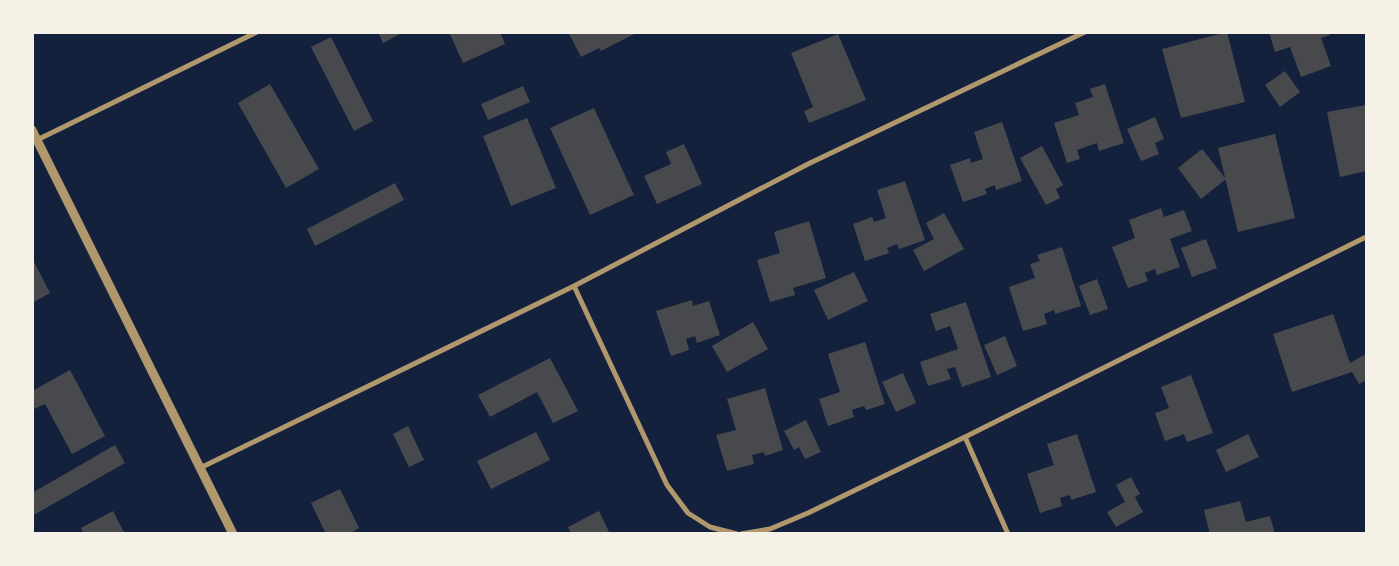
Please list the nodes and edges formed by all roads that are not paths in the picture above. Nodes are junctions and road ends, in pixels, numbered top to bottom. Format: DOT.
graph roads {
  1 [pos="257,32"];
  2 [pos="1085,32"];
  3 [pos="32,130"];
  4 [pos="38,140"];
  5 [pos="1366,237"];
  6 [pos="574,286"];
  7 [pos="965,437"];
  8 [pos="200,468"];
  9 [pos="233,534"];
  10 [pos="739,534"];
  11 [pos="1008,534"];
  1 -- 4 [label="street"];
  2 -- 6 [label="street"];
  3 -- 4 [label="street"];
  4 -- 8 [label="street"];
  5 -- 7 [label="street"];
  6 -- 8 [label="street"];
  6 -- 10 [label="street"];
  7 -- 10 [label="street"];
  7 -- 11 [label="street"];
  8 -- 9 [label="street"];
}
